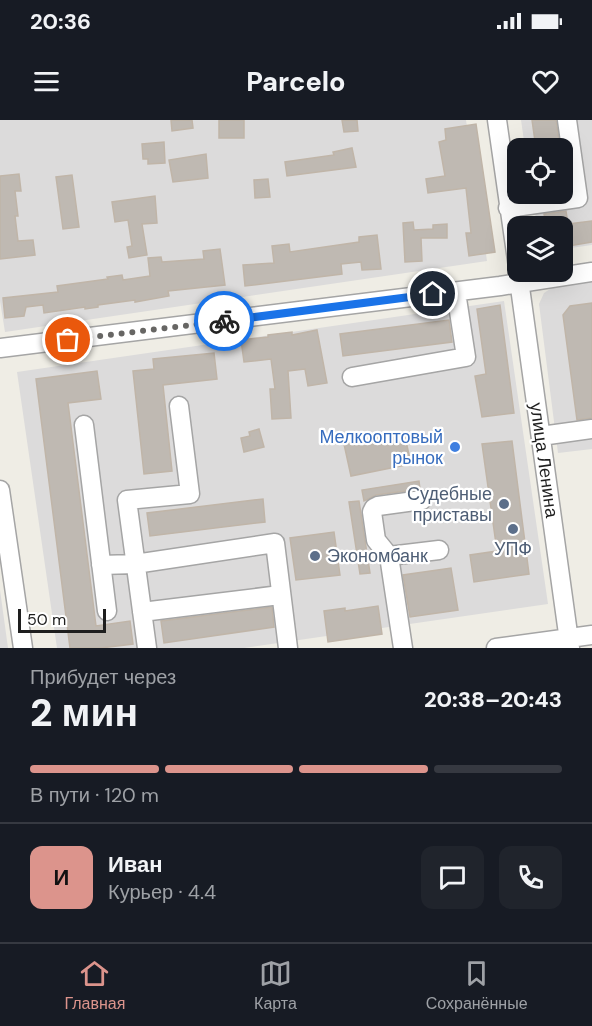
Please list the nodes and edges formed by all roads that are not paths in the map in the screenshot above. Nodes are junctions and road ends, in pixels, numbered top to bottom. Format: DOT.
graph roads {
  1 [pos="497,120"];
  2 [pos="567,120"];
  3 [pos="508,208"];
  4 [pos="509,216"];
  5 [pos="592,272"];
  6 [pos="573,273"];
  7 [pos="507,277"];
  8 [pos="519,282"];
  9 [pos="456,292"];
  10 [pos="0,348"];
  11 [pos="352,377"];
  12 [pos="179,406"];
  13 [pos="84,425"];
  14 [pos="592,429"];
  15 [pos="541,436"];
  16 [pos="0,490"];
  17 [pos="422,500"];
  18 [pos="439,550"];
  19 [pos="389,556"];
  20 [pos="135,564"];
  21 [pos="101,565"];
  22 [pos="280,595"];
  23 [pos="107,611"];
  24 [pos="142,612"];
  25 [pos="592,635"];
  26 [pos="569,643"];
  27 [pos="24,648"];
  28 [pos="147,648"];
  29 [pos="288,648"];
  30 [pos="403,648"];
  31 [pos="496,648"];
  1 -- 3 [label="street, улица Ленина"];
  2 -- 3 [label="street"];
  3 -- 4 [label="street, улица Ленина"];
  5 -- 6 [label="street"];
  7 -- 9 [label="street"];
  8 -- 15 [label="street, улица Ленина"];
  9 -- 10 [label="street"];
  9 -- 11 [label="street"];
  12 -- 20 [label="street"];
  13 -- 21 [label="street"];
  14 -- 15 [label="street"];
  15 -- 26 [label="street, улица Ленина"];
  16 -- 27 [label="street"];
  17 -- 19 [label="street"];
  18 -- 19 [label="street"];
  19 -- 30 [label="street"];
  20 -- 21 [label="street"];
  20 -- 22 [label="street"];
  20 -- 24 [label="street"];
  21 -- 23 [label="street"];
  22 -- 24 [label="street"];
  22 -- 29 [label="street"];
  24 -- 28 [label="street"];
  25 -- 26 [label="street"];
  26 -- 31 [label="street"];
}
